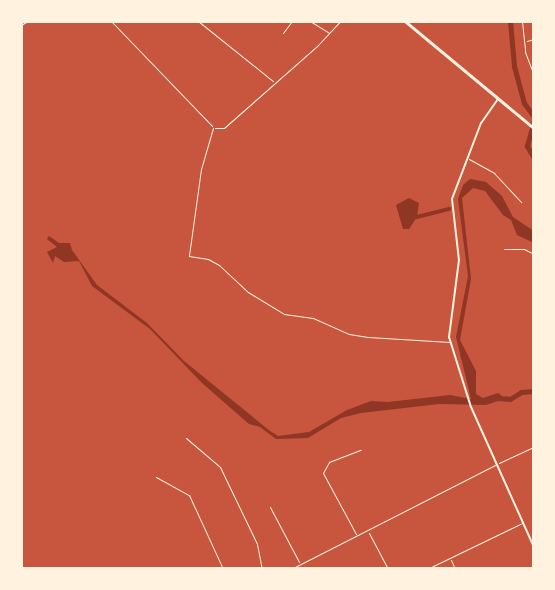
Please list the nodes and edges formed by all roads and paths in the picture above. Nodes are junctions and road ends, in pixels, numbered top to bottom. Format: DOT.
graph roads {
  1 [pos="28,21"];
  2 [pos="111,21"];
  3 [pos="198,21"];
  4 [pos="292,21"];
  5 [pos="310,21"];
  6 [pos="340,21"];
  7 [pos="405,21"];
  8 [pos="522,21"];
  9 [pos="21,25"];
  10 [pos="283,33"];
  11 [pos="329,33"];
  12 [pos="534,39"];
  13 [pos="525,41"];
  14 [pos="534,76"];
  15 [pos="274,82"];
  16 [pos="499,99"];
  17 [pos="213,128"];
  18 [pos="534,128"];
  19 [pos="467,158"];
  20 [pos="521,202"];
  21 [pos="504,248"];
  22 [pos="534,254"];
  23 [pos="450,342"];
  24 [pos="186,438"];
  25 [pos="534,447"];
  26 [pos="361,450"];
  27 [pos="495,465"];
  28 [pos="156,477"];
  29 [pos="270,506"];
  30 [pos="522,523"];
  31 [pos="368,531"];
  32 [pos="357,536"];
  33 [pos="534,547"];
  34 [pos="450,558"];
  35 [pos="300,564"];
  36 [pos="223,569"];
  37 [pos="262,569"];
  38 [pos="291,569"];
  39 [pos="388,569"];
  40 [pos="427,569"];
  41 [pos="455,569"];
  1 -- 9 [label="street"];
  2 -- 17 [label="street"];
  3 -- 15 [label="street"];
  4 -- 10 [label="street"];
  5 -- 11 [label="street"];
  6 -- 11 [label="street"];
  7 -- 16 [label="highway"];
  8 -- 13 [label="street"];
  11 -- 15 [label="street"];
  12 -- 13 [label="street"];
  13 -- 14 [label="street"];
  15 -- 17 [label="street"];
  16 -- 18 [label="highway"];
  16 -- 19 [label="street"];
  17 -- 23 [label="street"];
  19 -- 20 [label="street"];
  19 -- 23 [label="street"];
  21 -- 22 [label="street"];
  23 -- 27 [label="street"];
  24 -- 37 [label="street"];
  25 -- 27 [label="street"];
  26 -- 32 [label="street"];
  27 -- 30 [label="street"];
  27 -- 31 [label="street"];
  28 -- 36 [label="street"];
  29 -- 35 [label="street"];
  30 -- 33 [label="street"];
  30 -- 34 [label="street"];
  31 -- 32 [label="street"];
  31 -- 39 [label="street"];
  32 -- 35 [label="street"];
  34 -- 40 [label="street"];
  34 -- 41 [label="street"];
  35 -- 38 [label="street"];
}
